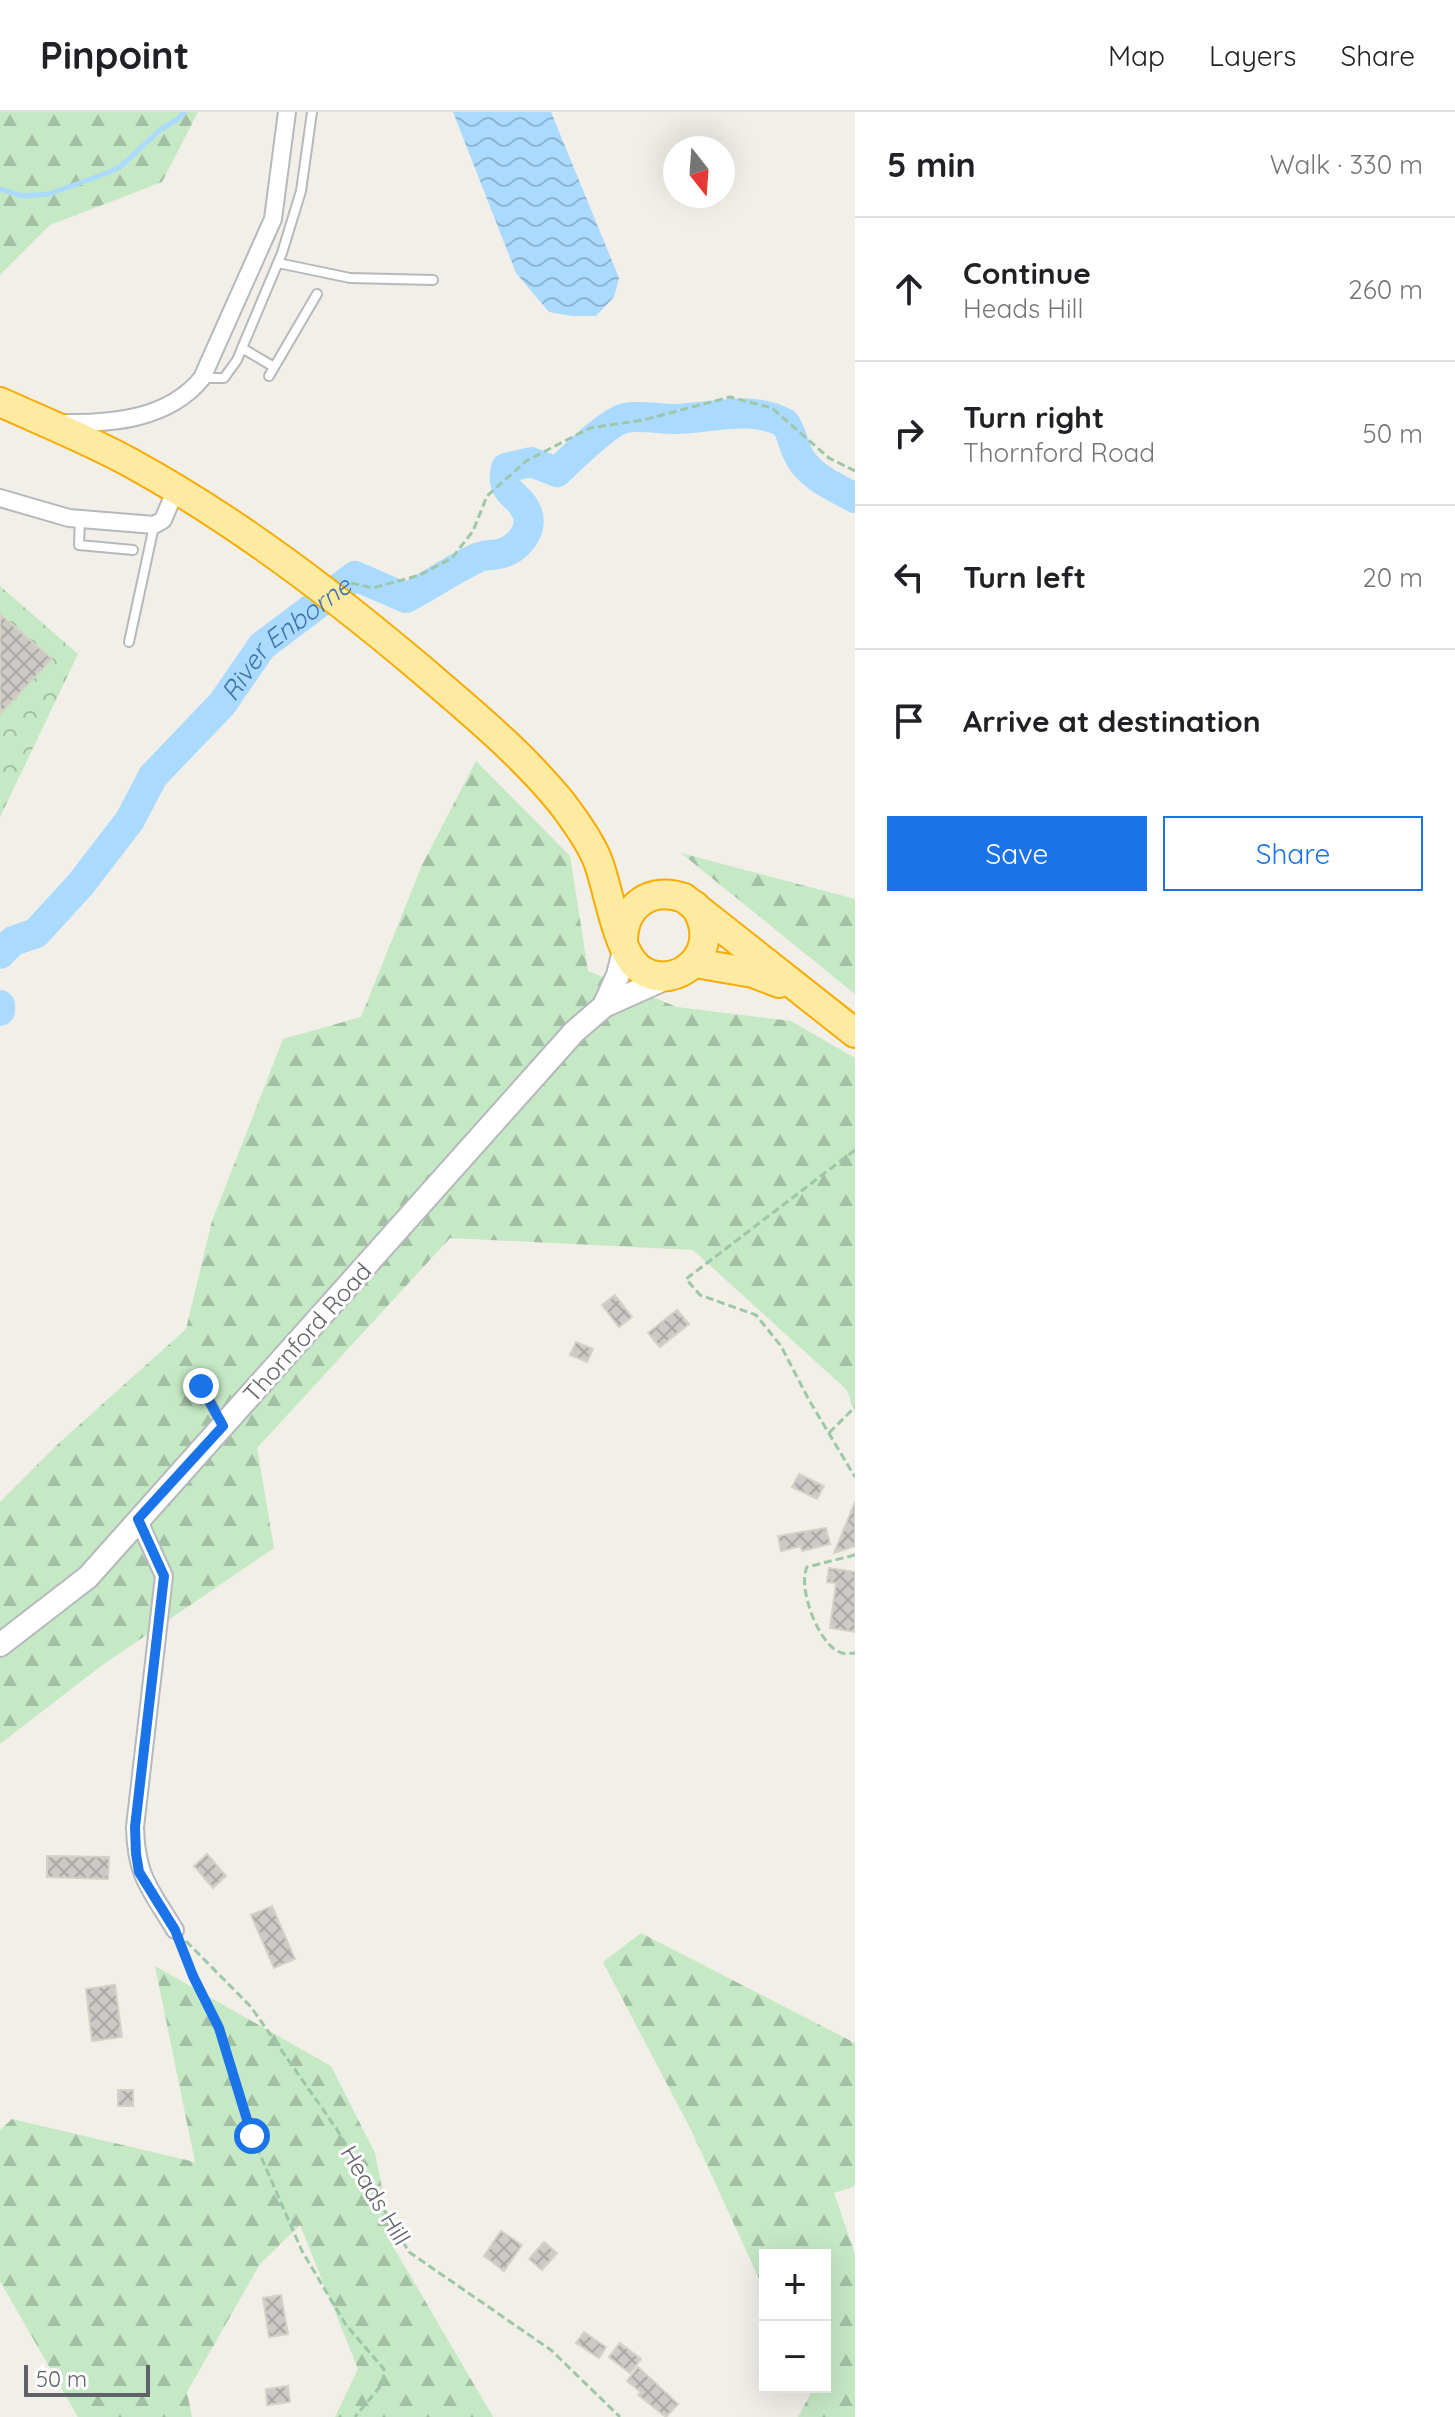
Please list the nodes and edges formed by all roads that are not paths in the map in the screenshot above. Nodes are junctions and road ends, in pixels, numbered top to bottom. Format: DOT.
graph roads {
  1 [pos="287,112"];
  2 [pos="312,112"];
  3 [pos="278,263"];
  4 [pos="433,280"];
  5 [pos="317,294"];
  6 [pos="242,348"];
  7 [pos="202,378"];
  8 [pos="2,409"];
  9 [pos="134,418"];
  10 [pos="45,423"];
  11 [pos="108,452"];
  12 [pos="176,489"];
  13 [pos="0,498"];
  14 [pos="80,518"];
  15 [pos="164,524"];
  16 [pos="133,550"];
  17 [pos="129,642"];
  18 [pos="598,860"];
  19 [pos="657,893"];
  20 [pos="695,906"];
  21 [pos="624,944"];
  22 [pos="686,968"];
  23 [pos="806,995"];
  24 [pos="604,1006"];
  25 [pos="855,1033"];
  26 [pos="201,1386"];
  27 [pos="223,1426"];
  28 [pos="138,1519"];
  29 [pos="0,1645"];
  30 [pos="175,1930"];
  1 -- 7 [label="street"];
  2 -- 3 [label="lane"];
  3 -- 4 [label="lane"];
  3 -- 6 [label="lane"];
  5 -- 6 [label="lane"];
  6 -- 7 [label="lane"];
  7 -- 9 [label="street"];
  8 -- 10 [label="highway"];
  9 -- 10 [label="street"];
  9 -- 11 [label="street"];
  10 -- 11 [label="highway"];
  11 -- 12 [label="highway"];
  12 -- 15 [label="street"];
  12 -- 18 [label="highway"];
  13 -- 14 [label="street"];
  14 -- 15 [label="street"];
  14 -- 16 [label="lane"];
  15 -- 17 [label="lane"];
  18 -- 19 [label="highway"];
  18 -- 21 [label="highway"];
  19 -- 20 [label="highway"];
  19 -- 21 [label="highway"];
  20 -- 22 [label="highway"];
  20 -- 23 [label="highway"];
  21 -- 22 [label="highway"];
  21 -- 24 [label="street, Thornford Road"];
  22 -- 23 [label="highway"];
  22 -- 24 [label="street, Thornford Road"];
  23 -- 25 [label="highway"];
  24 -- 27 [label="street, Thornford Road"];
  26 -- 27 [label="lane"];
  27 -- 28 [label="street, Thornford Road"];
  28 -- 29 [label="street, Thornford Road"];
  28 -- 30 [label="street"];
}
